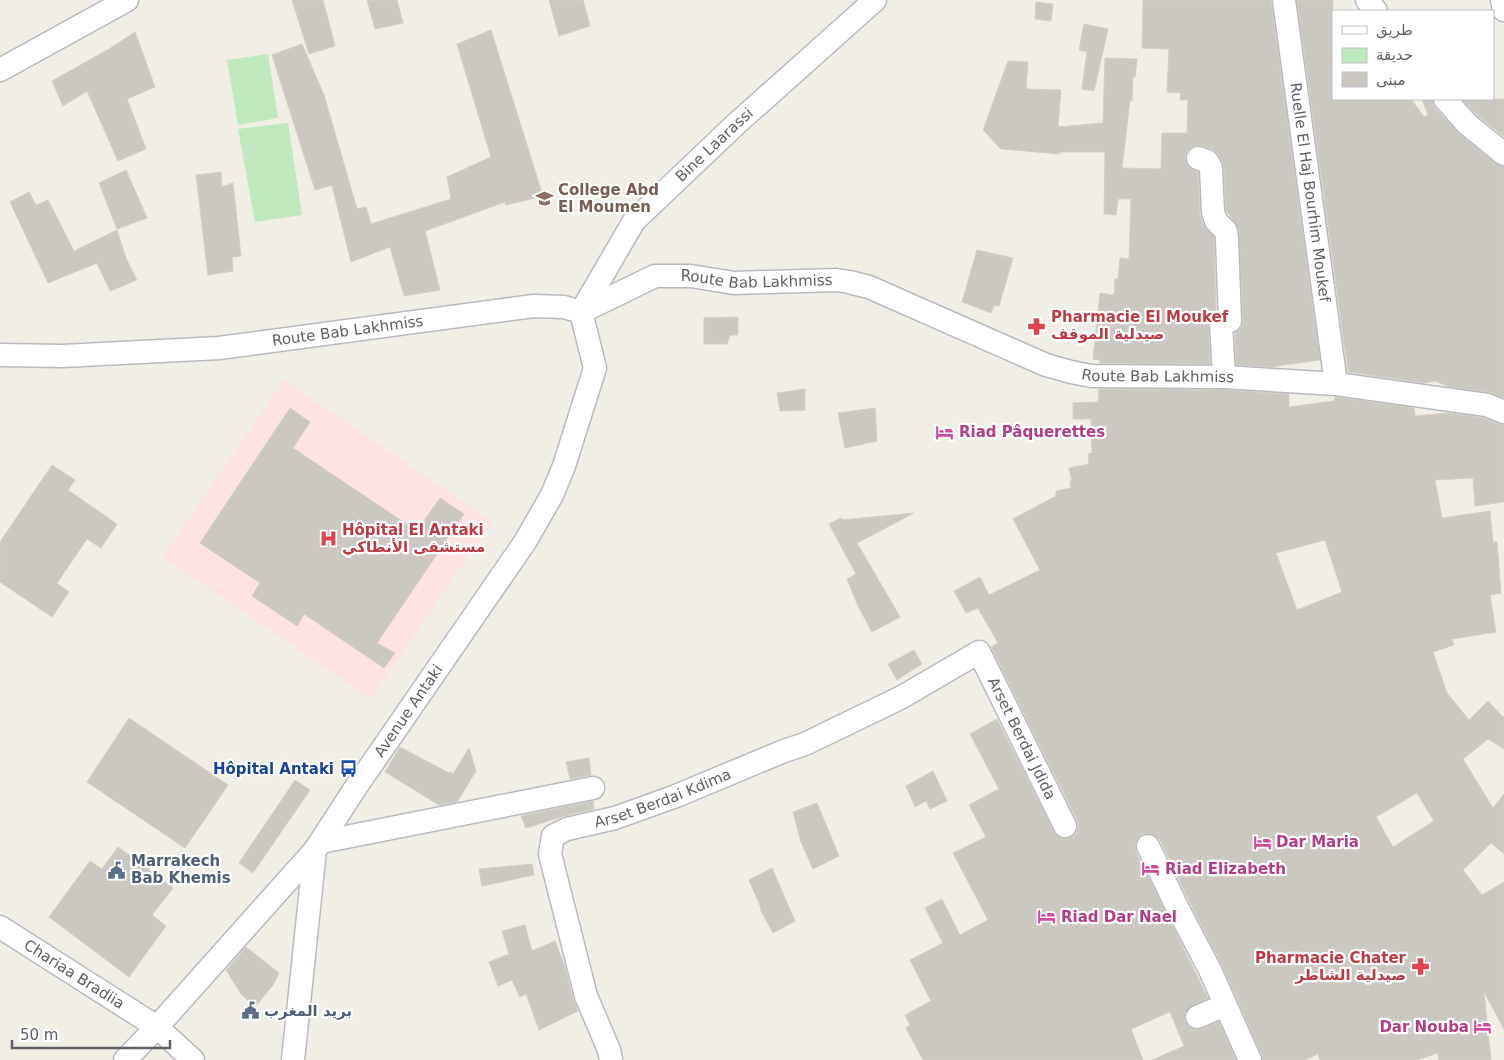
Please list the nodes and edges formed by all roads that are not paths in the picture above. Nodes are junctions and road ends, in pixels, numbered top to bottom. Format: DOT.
graph roads {
  1 [pos="875,0"];
  2 [pos="1284,0"];
  3 [pos="1367,0"];
  4 [pos="1502,0"];
  5 [pos="121,2"];
  6 [pos="1375,10"];
  7 [pos="1504,10"];
  8 [pos="0,70"];
  9 [pos="1446,100"];
  10 [pos="1504,154"];
  11 [pos="1198,158"];
  12 [pos="581,312"];
  13 [pos="0,355"];
  14 [pos="1224,377"];
  15 [pos="1336,384"];
  16 [pos="1504,412"];
  17 [pos="979,652"];
  18 [pos="593,788"];
  19 [pos="1065,826"];
  20 [pos="318,846"];
  21 [pos="1148,846"];
  22 [pos="0,927"];
  23 [pos="1225,1005"];
  24 [pos="1198,1017"];
  25 [pos="157,1027"];
  26 [pos="125,1060"];
  27 [pos="193,1060"];
  28 [pos="293,1060"];
  29 [pos="611,1060"];
  30 [pos="1250,1060"];
  1 -- 12 [label="street, Bine Laarassi"];
  2 -- 15 [label="street, Ruelle El Haj Bourhim Moukef"];
  3 -- 6 [label="street"];
  4 -- 7 [label="street"];
  5 -- 8 [label="street"];
  9 -- 10 [label="street"];
  11 -- 14 [label="street"];
  12 -- 13 [label="street, Route Bab Lakhmiss"];
  12 -- 14 [label="street, Route Bab Lakhmiss"];
  12 -- 20 [label="street, Avenue Antaki"];
  14 -- 15 [label="street, Route Bab Lakhmiss"];
  15 -- 16 [label="street, Route Bab Lakhmiss"];
  17 -- 19 [label="street, Arset Berdai Jdida"];
  17 -- 29 [label="street, Arset Berdai Kdima"];
  18 -- 20 [label="street"];
  20 -- 25 [label="street, Avenue Antaki"];
  20 -- 28 [label="street"];
  21 -- 23 [label="street"];
  22 -- 25 [label="street, Chariaa Bradiia"];
  23 -- 24 [label="street"];
  23 -- 30 [label="street"];
  25 -- 26 [label="street, Avenue Antaki"];
  25 -- 27 [label="street, Chariaa Bradiia"];
}
